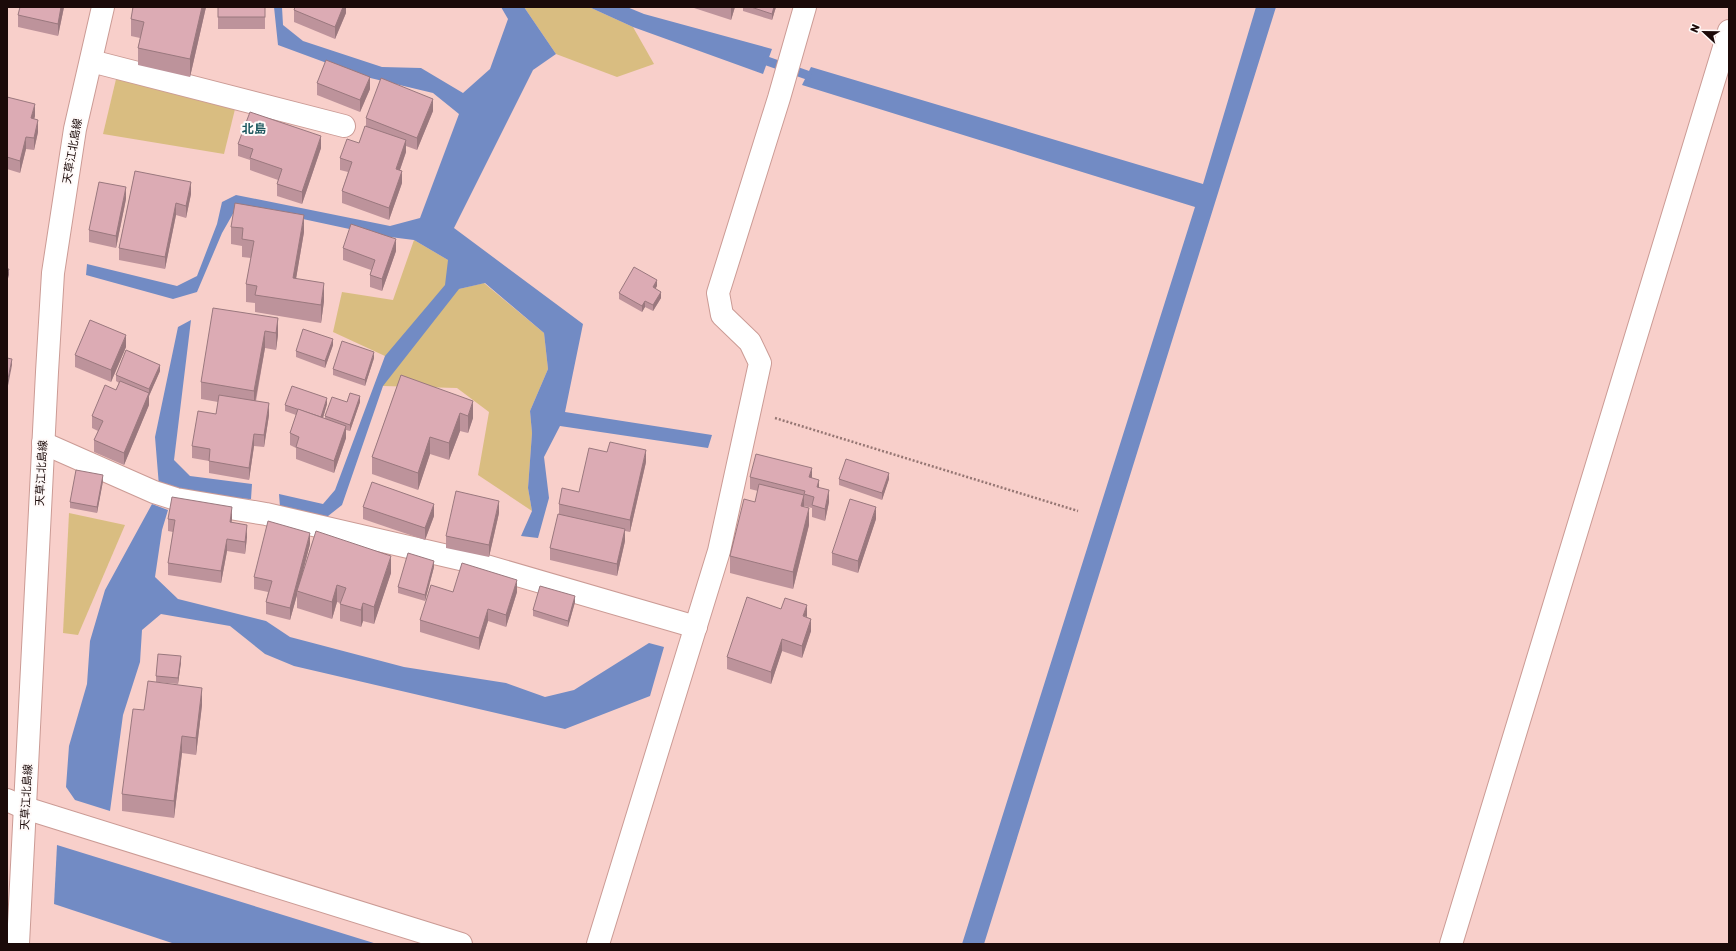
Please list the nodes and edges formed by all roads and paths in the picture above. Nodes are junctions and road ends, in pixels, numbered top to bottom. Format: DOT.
graph roads {
  1 [pos="103,7"];
  2 [pos="805,7"];
  3 [pos="1729,31"];
  4 [pos="91,61"];
  5 [pos="344,126"];
  6 [pos="750,410"];
  7 [pos="43,443"];
  8 [pos="1078,511"];
  9 [pos="696,628"];
  10 [pos="16,804"];
  11 [pos="18,944"];
  12 [pos="461,944"];
  13 [pos="598,944"];
  14 [pos="1451,944"];
  1 -- 4 [label="street, 天草江北島線"];
  2 -- 6 [label="street"];
  3 -- 14 [label="street"];
  4 -- 5 [label="street"];
  4 -- 7 [label="street, 天草江北島線"];
  6 -- 8 [label="path"];
  6 -- 9 [label="street"];
  7 -- 9 [label="street"];
  7 -- 10 [label="street, 天草江北島線"];
  9 -- 13 [label="street"];
  10 -- 11 [label="street, 天草江北島線"];
  10 -- 12 [label="street"];
}
